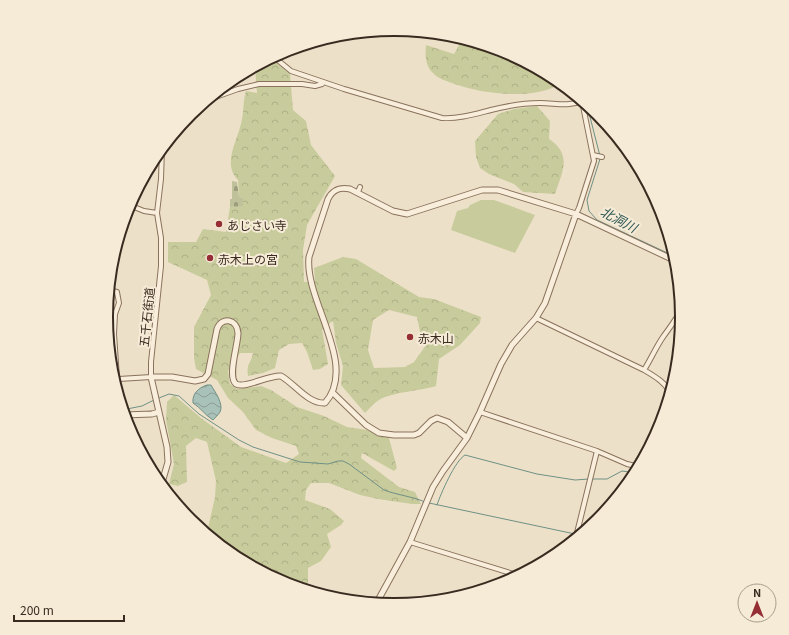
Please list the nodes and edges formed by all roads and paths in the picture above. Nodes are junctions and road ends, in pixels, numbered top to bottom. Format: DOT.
graph roads {
  1 [pos="279,61"];
  2 [pos="323,82"];
  3 [pos="222,95"];
  4 [pos="576,102"];
  5 [pos="586,111"];
  6 [pos="162,159"];
  7 [pos="360,186"];
  8 [pos="358,192"];
  9 [pos="135,207"];
  10 [pos="157,213"];
  11 [pos="576,214"];
  12 [pos="670,258"];
  13 [pos="114,291"];
  14 [pos="536,318"];
  15 [pos="676,320"];
  16 [pos="114,334"];
  17 [pos="116,358"];
  18 [pos="644,370"];
  19 [pos="151,377"];
  20 [pos="120,379"];
  21 [pos="667,388"];
  22 [pos="332,392"];
  23 [pos="159,412"];
  24 [pos="480,412"];
  25 [pos="130,415"];
  26 [pos="467,438"];
  27 [pos="596,451"];
  28 [pos="634,466"];
  29 [pos="163,479"];
  30 [pos="577,531"];
  31 [pos="410,542"];
  32 [pos="512,573"];
  33 [pos="379,598"];
  1 -- 2 [label="street"];
  2 -- 3 [label="street"];
  2 -- 4 [label="street"];
  5 -- 11 [label="street"];
  6 -- 10 [label="street, 五千石街道"];
  7 -- 8 [label="street"];
  8 -- 11 [label="street"];
  8 -- 22 [label="street"];
  9 -- 10 [label="street"];
  10 -- 19 [label="street, 五千石街道"];
  11 -- 12 [label="street"];
  11 -- 14 [label="street"];
  13 -- 16 [label="street"];
  14 -- 18 [label="street"];
  14 -- 24 [label="street"];
  15 -- 18 [label="street"];
  16 -- 17 [label="street"];
  18 -- 21 [label="street"];
  19 -- 20 [label="street"];
  19 -- 22 [label="street"];
  19 -- 23 [label="street, 五千石街道"];
  22 -- 26 [label="street"];
  23 -- 25 [label="street"];
  23 -- 29 [label="street, 五千石街道"];
  24 -- 26 [label="street"];
  24 -- 27 [label="street"];
  26 -- 31 [label="street"];
  27 -- 28 [label="street"];
  27 -- 30 [label="street"];
  31 -- 32 [label="street"];
  31 -- 33 [label="street"];
}
